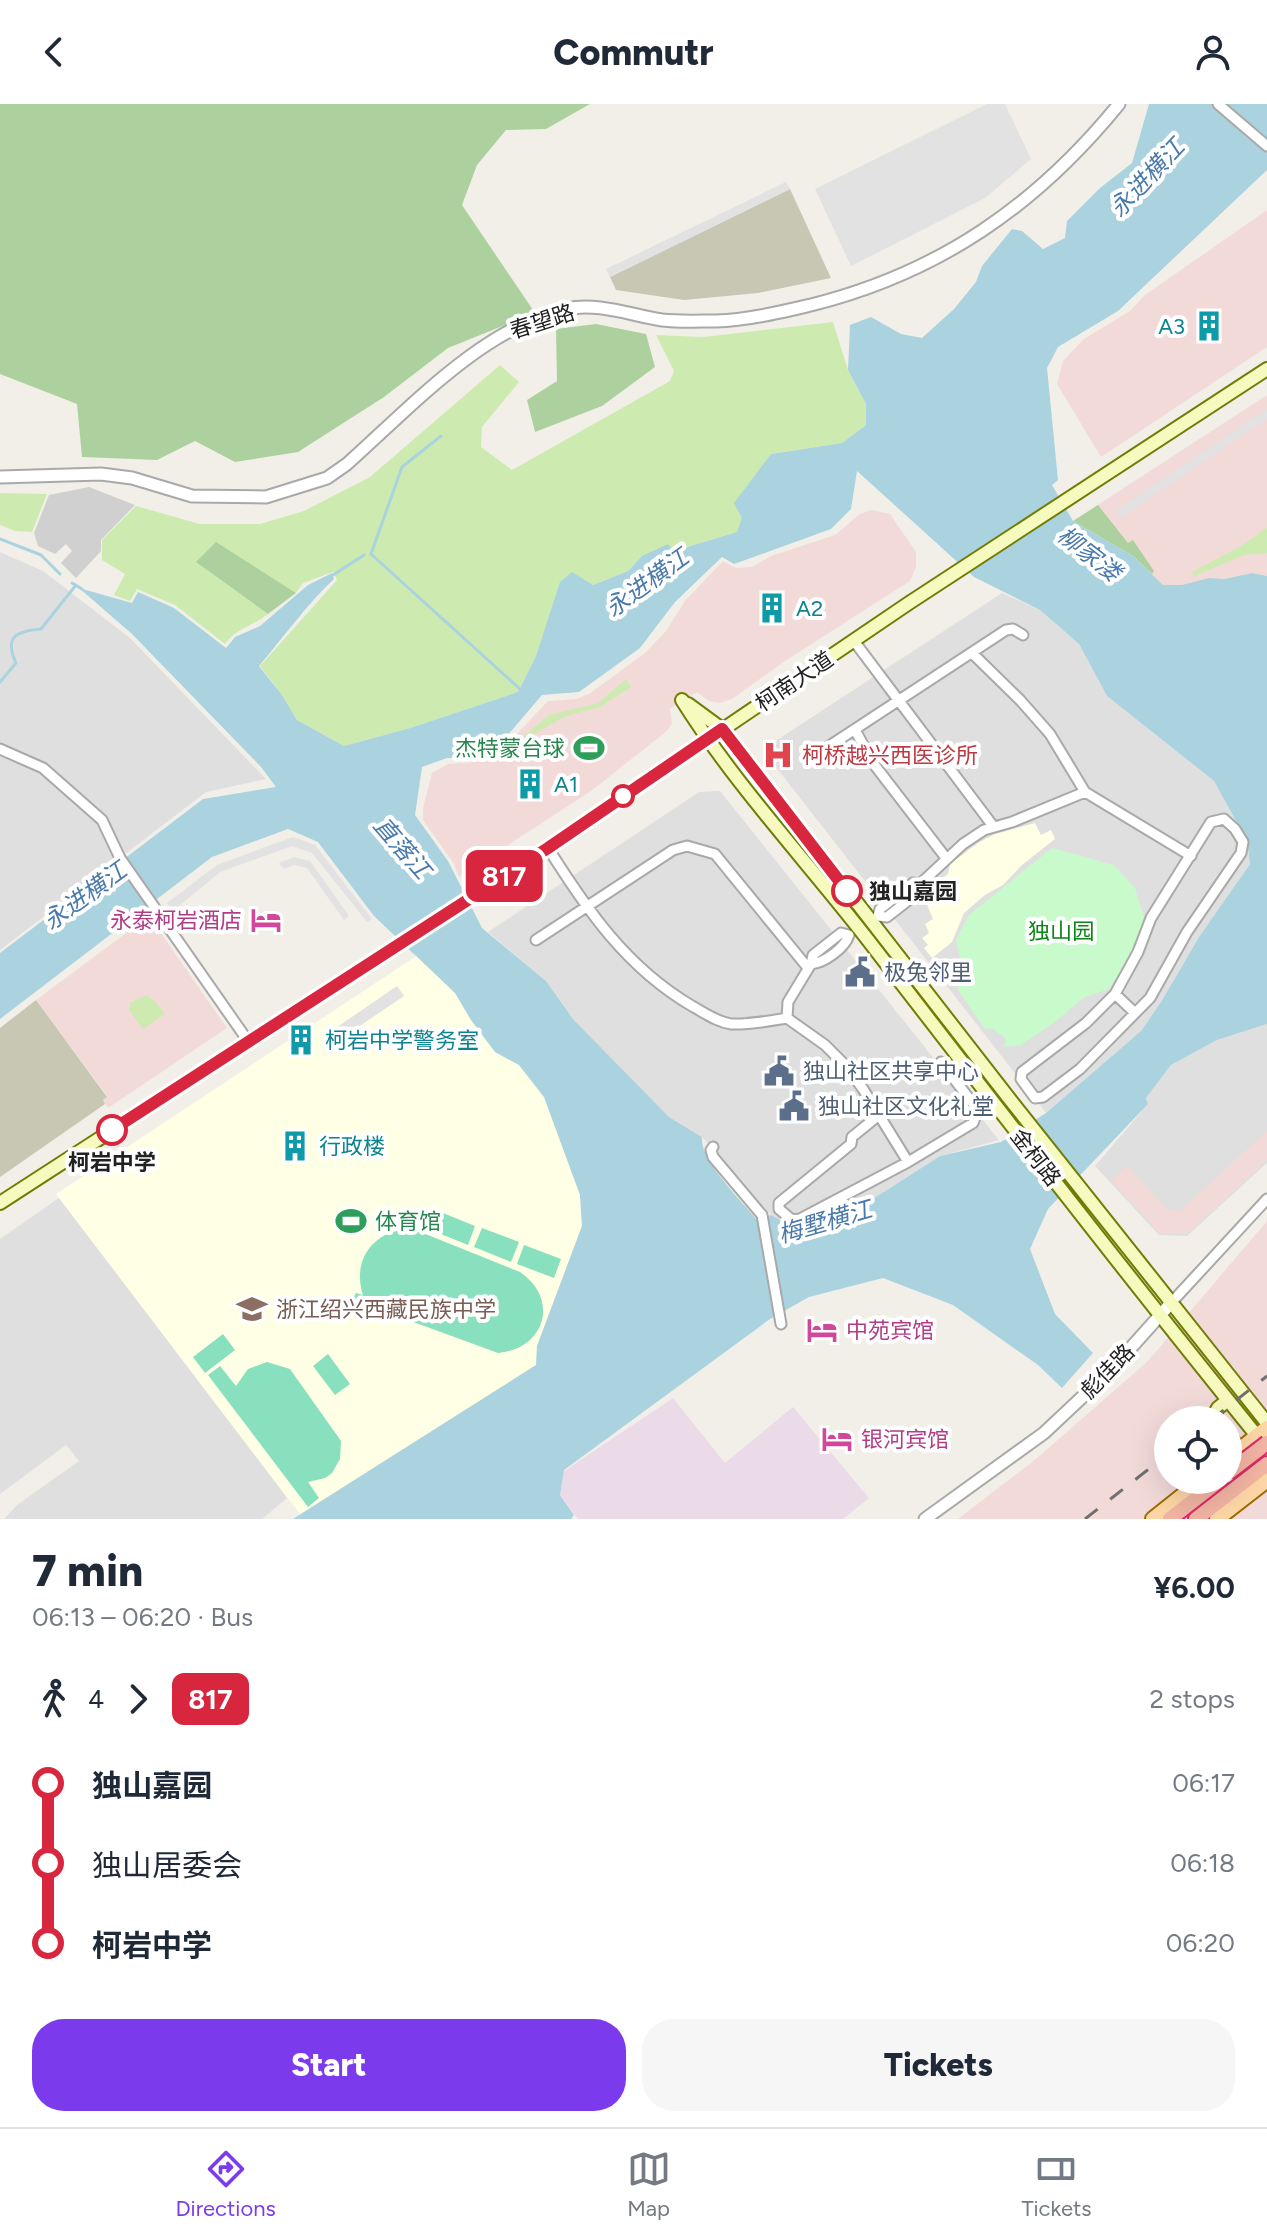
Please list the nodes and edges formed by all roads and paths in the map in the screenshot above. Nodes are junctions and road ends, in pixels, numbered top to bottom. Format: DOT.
graph roads {
  1 [pos="1119,104"];
  2 [pos="1218,104"];
  3 [pos="1267,146"];
  4 [pos="1267,369"];
  5 [pos="0,477"];
  6 [pos="1023,635"];
  7 [pos="854,641"];
  8 [pos="972,653"];
  9 [pos="898,702"];
  10 [pos="722,729"];
  11 [pos="855,730"];
  12 [pos="707,740"];
  13 [pos="0,749"];
  14 [pos="808,760"];
  15 [pos="1085,792"];
  16 [pos="993,826"];
  17 [pos="548,848"];
  18 [pos="1191,856"];
  19 [pos="946,858"];
  20 [pos="585,906"];
  21 [pos="864,925"];
  22 [pos="536,940"];
  23 [pos="810,966"];
  24 [pos="1115,994"];
  25 [pos="1135,1013"];
  26 [pos="787,1018"];
  27 [pos="248,1041"];
  28 [pos="941,1062"];
  29 [pos="879,1115"];
  30 [pos="713,1147"];
  31 [pos="908,1162"];
  32 [pos="1267,1199"];
  33 [pos="0,1203"];
  34 [pos="1171,1303"];
  35 [pos="1160,1316"];
  36 [pos="781,1324"];
  37 [pos="1228,1400"];
  38 [pos="1220,1406"];
  39 [pos="1264,1433"];
  40 [pos="1242,1448"];
  41 [pos="1267,1451"];
  42 [pos="1242,1457"];
  43 [pos="1267,1464"];
  44 [pos="1267,1480"];
  45 [pos="1184,1494"];
  46 [pos="1202,1494"];
  47 [pos="927,1518"];
  48 [pos="1153,1519"];
  49 [pos="1170,1519"];
  50 [pos="1196,1519"];
  51 [pos="1217,1519"];
  1 -- 5 [label="street, 春望路"];
  2 -- 3 [label="street"];
  4 -- 7 [label="main road, 柯南大道"];
  6 -- 8 [label="street"];
  7 -- 9 [label="street"];
  7 -- 10 [label="main road, 柯南大道"];
  8 -- 9 [label="street"];
  8 -- 15 [label="street"];
  9 -- 11 [label="street"];
  9 -- 16 [label="street"];
  10 -- 12 [label="main road, 柯南大道"];
  10 -- 12 [label="main road, 金柯路"];
  10 -- 21 [label="main road, 金柯路"];
  11 -- 14 [label="street"];
  11 -- 19 [label="street"];
  12 -- 17 [label="main road, 柯南大道"];
  12 -- 21 [label="main road, 金柯路"];
  13 -- 27 [label="street"];
  15 -- 16 [label="street"];
  15 -- 18 [label="street"];
  16 -- 19 [label="street"];
  17 -- 20 [label="street"];
  17 -- 27 [label="main road, 柯南大道"];
  18 -- 24 [label="street"];
  18 -- 25 [label="street"];
  19 -- 21 [label="street"];
  20 -- 22 [label="street"];
  20 -- 23 [label="street"];
  20 -- 26 [label="street"];
  21 -- 23 [label="street"];
  21 -- 34 [label="main road, 金柯路"];
  21 -- 35 [label="main road, 金柯路"];
  23 -- 26 [label="street"];
  24 -- 25 [label="street"];
  24 -- 25 [label="street"];
  26 -- 29 [label="street"];
  27 -- 33 [label="main road, 柯南大道"];
  28 -- 31 [label="street"];
  29 -- 31 [label="street"];
  29 -- 31 [label="street"];
  30 -- 36 [label="street"];
  32 -- 34 [label="street, 彪佳路"];
  34 -- 35 [label="street, 彪佳路"];
  34 -- 39 [label="main road, 金柯路"];
  35 -- 37 [label="main road, 金柯路"];
  35 -- 47 [label="street, 彪佳路"];
  37 -- 38 [label="main road"];
  37 -- 39 [label="main road, 金柯路"];
  39 -- 40 [label="main road"];
  39 -- 41 [label="main road"];
  39 -- 42 [label="highway, bridge"];
  43 -- 50 [label="highway"];
  44 -- 51 [label="main road"];
  45 -- 48 [label="main road"];
  46 -- 49 [label="highway"];
}
